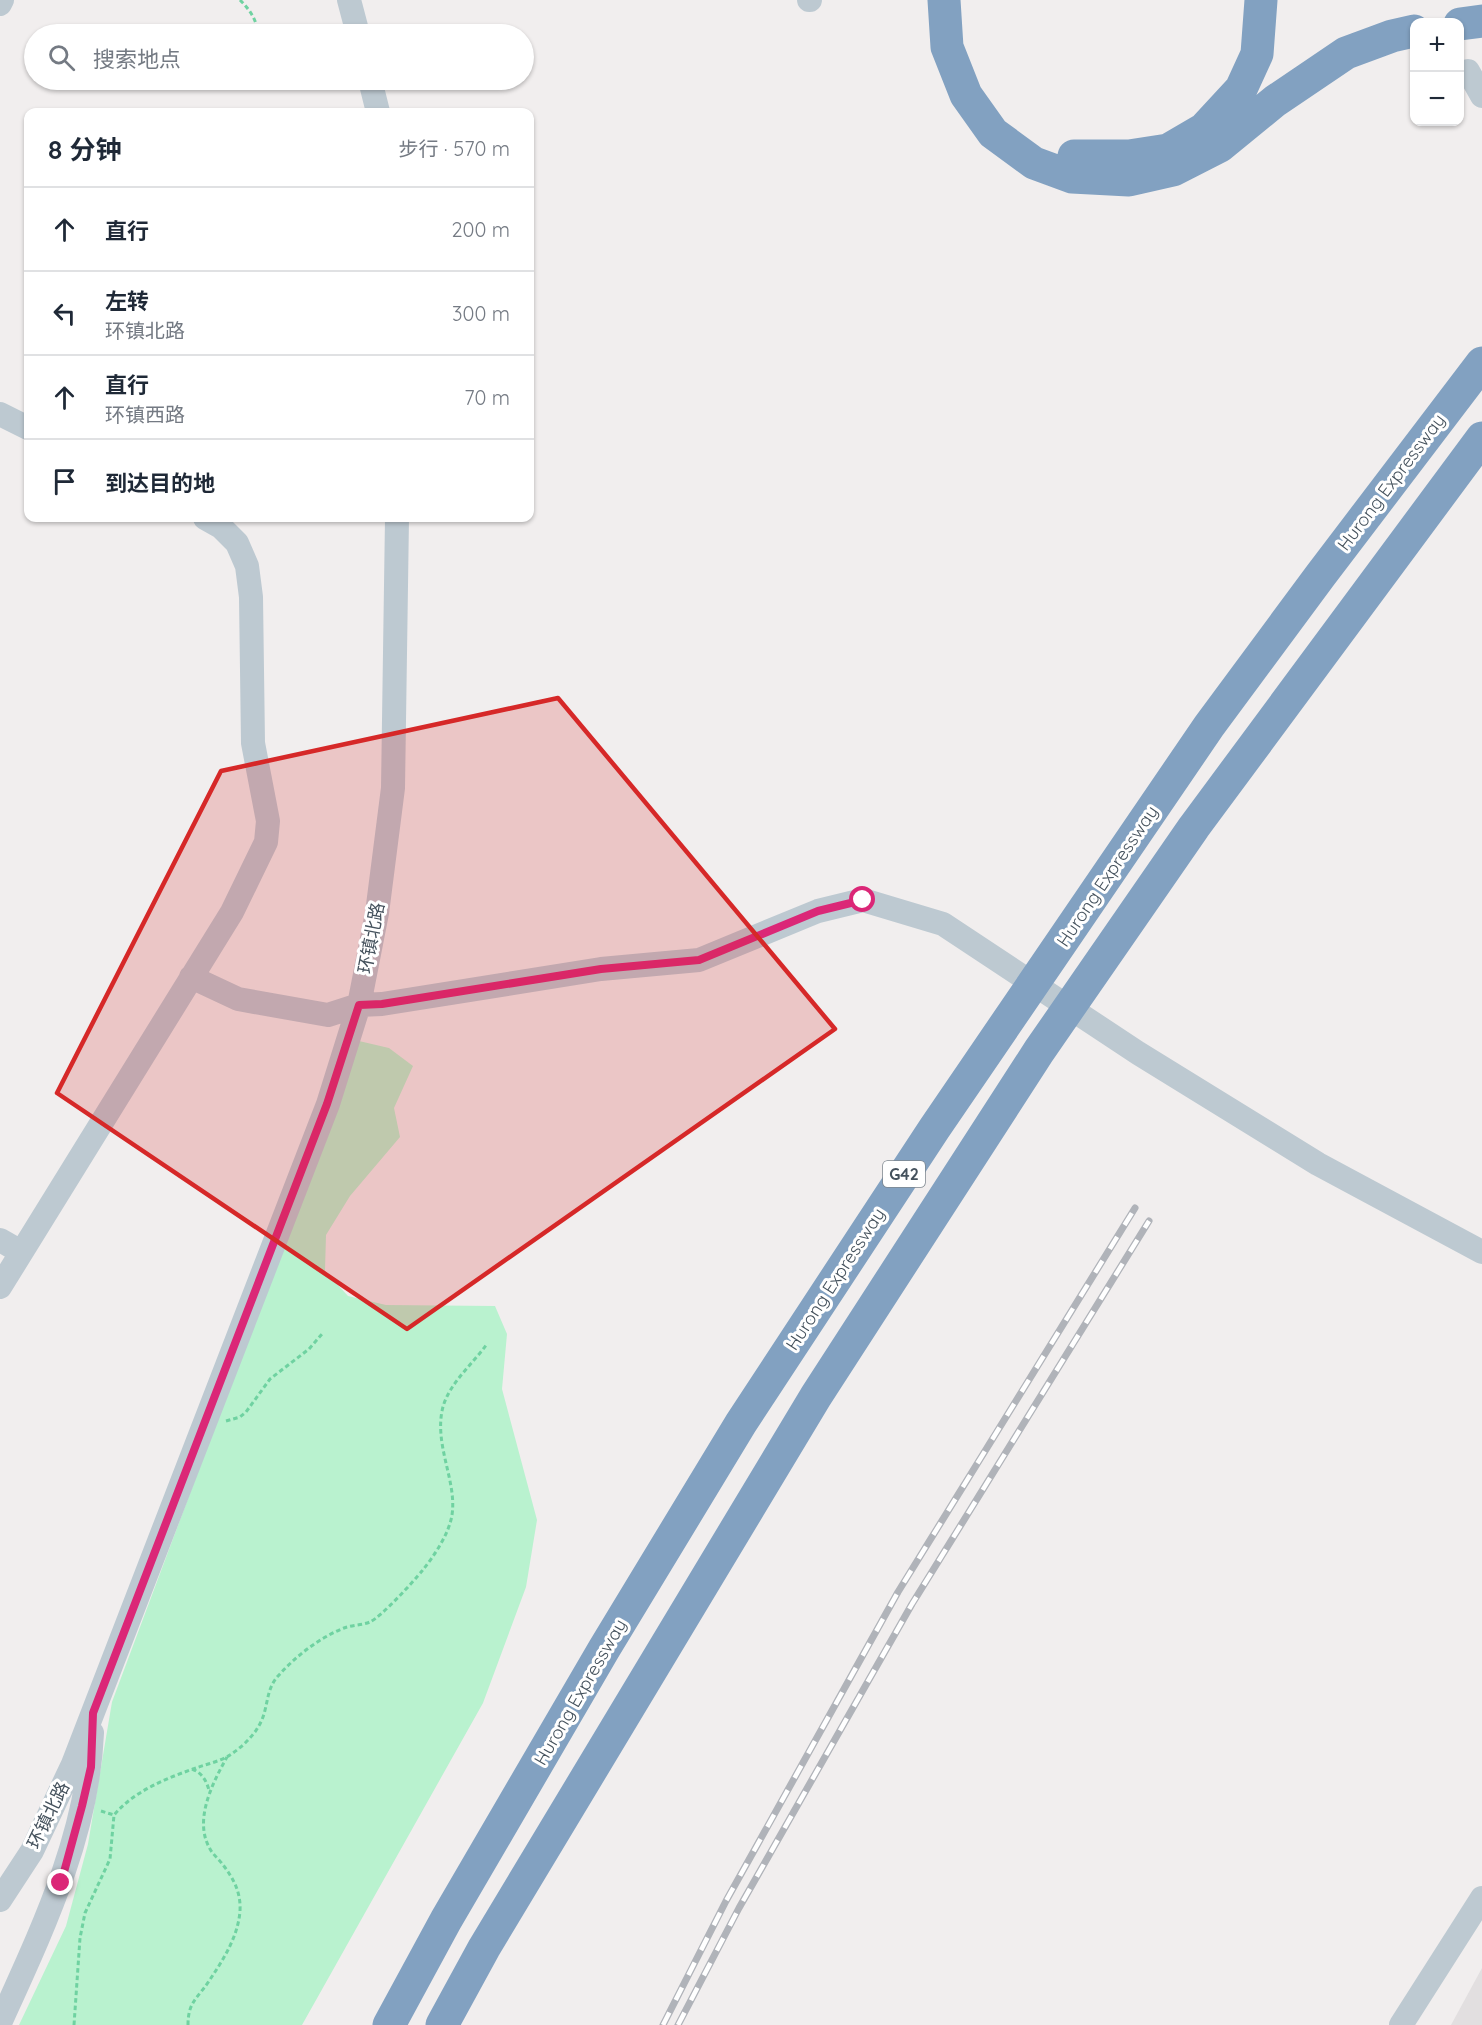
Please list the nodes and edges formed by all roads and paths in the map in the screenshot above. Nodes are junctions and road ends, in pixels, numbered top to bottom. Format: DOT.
graph roads {
  1 [pos="240,0"];
  2 [pos="349,0"];
  3 [pos="944,0"];
  4 [pos="964,0"];
  5 [pos="1261,0"];
  6 [pos="1482,21"];
  7 [pos="1464,23"];
  8 [pos="257,24"];
  9 [pos="355,24"];
  10 [pos="1410,32"];
  11 [pos="1468,71"];
  12 [pos="372,90"];
  13 [pos="1482,96"];
  14 [pos="377,108"];
  15 [pos="1482,363"];
  16 [pos="0,414"];
  17 [pos="24,426"];
  18 [pos="1482,438"];
  19 [pos="1482,458"];
  20 [pos="1420,521"];
  21 [pos="212,522"];
  22 [pos="397,522"];
  23 [pos="191,977"];
  24 [pos="359,1005"];
  25 [pos="0,1240"];
  26 [pos="21,1252"];
  27 [pos="1482,1252"];
  28 [pos="0,1287"];
  29 [pos="322,1334"];
  30 [pos="487,1344"];
  31 [pos="206,1419"];
  32 [pos="93,1713"];
  33 [pos="227,1757"];
  34 [pos="192,1769"];
  35 [pos="210,1792"];
  36 [pos="1482,1898"];
  37 [pos="0,1900"];
  38 [pos="0,2023"];
  39 [pos="75,2025"];
  40 [pos="188,2025"];
  41 [pos="389,2025"];
  42 [pos="442,2025"];
  43 [pos="1401,2025"];
  1 -- 8 [label="path"];
  2 -- 9 [label="street"];
  3 -- 10 [label="highway"];
  4 -- 5 [label="highway"];
  6 -- 7 [label="highway"];
  11 -- 13 [label="street"];
  12 -- 14 [label="street"];
  15 -- 41 [label="highway, Hurong Expressway / G42"];
  16 -- 17 [label="street"];
  18 -- 20 [label="highway, G42"];
  19 -- 20 [label="highway"];
  20 -- 42 [label="highway, G42"];
  21 -- 23 [label="street"];
  22 -- 24 [label="street, 环镇北路"];
  23 -- 24 [label="street"];
  23 -- 26 [label="street"];
  24 -- 27 [label="street"];
  24 -- 31 [label="street, 环镇北路"];
  25 -- 26 [label="street"];
  26 -- 28 [label="street"];
  29 -- 31 [label="path"];
  30 -- 33 [label="path"];
  31 -- 32 [label="street, 环镇北路"];
  32 -- 37 [label="street, 环镇北路"];
  32 -- 38 [label="street"];
  33 -- 34 [label="path"];
  33 -- 35 [label="path"];
  34 -- 35 [label="path"];
  34 -- 39 [label="path"];
  35 -- 40 [label="path"];
  36 -- 43 [label="street"];
}
